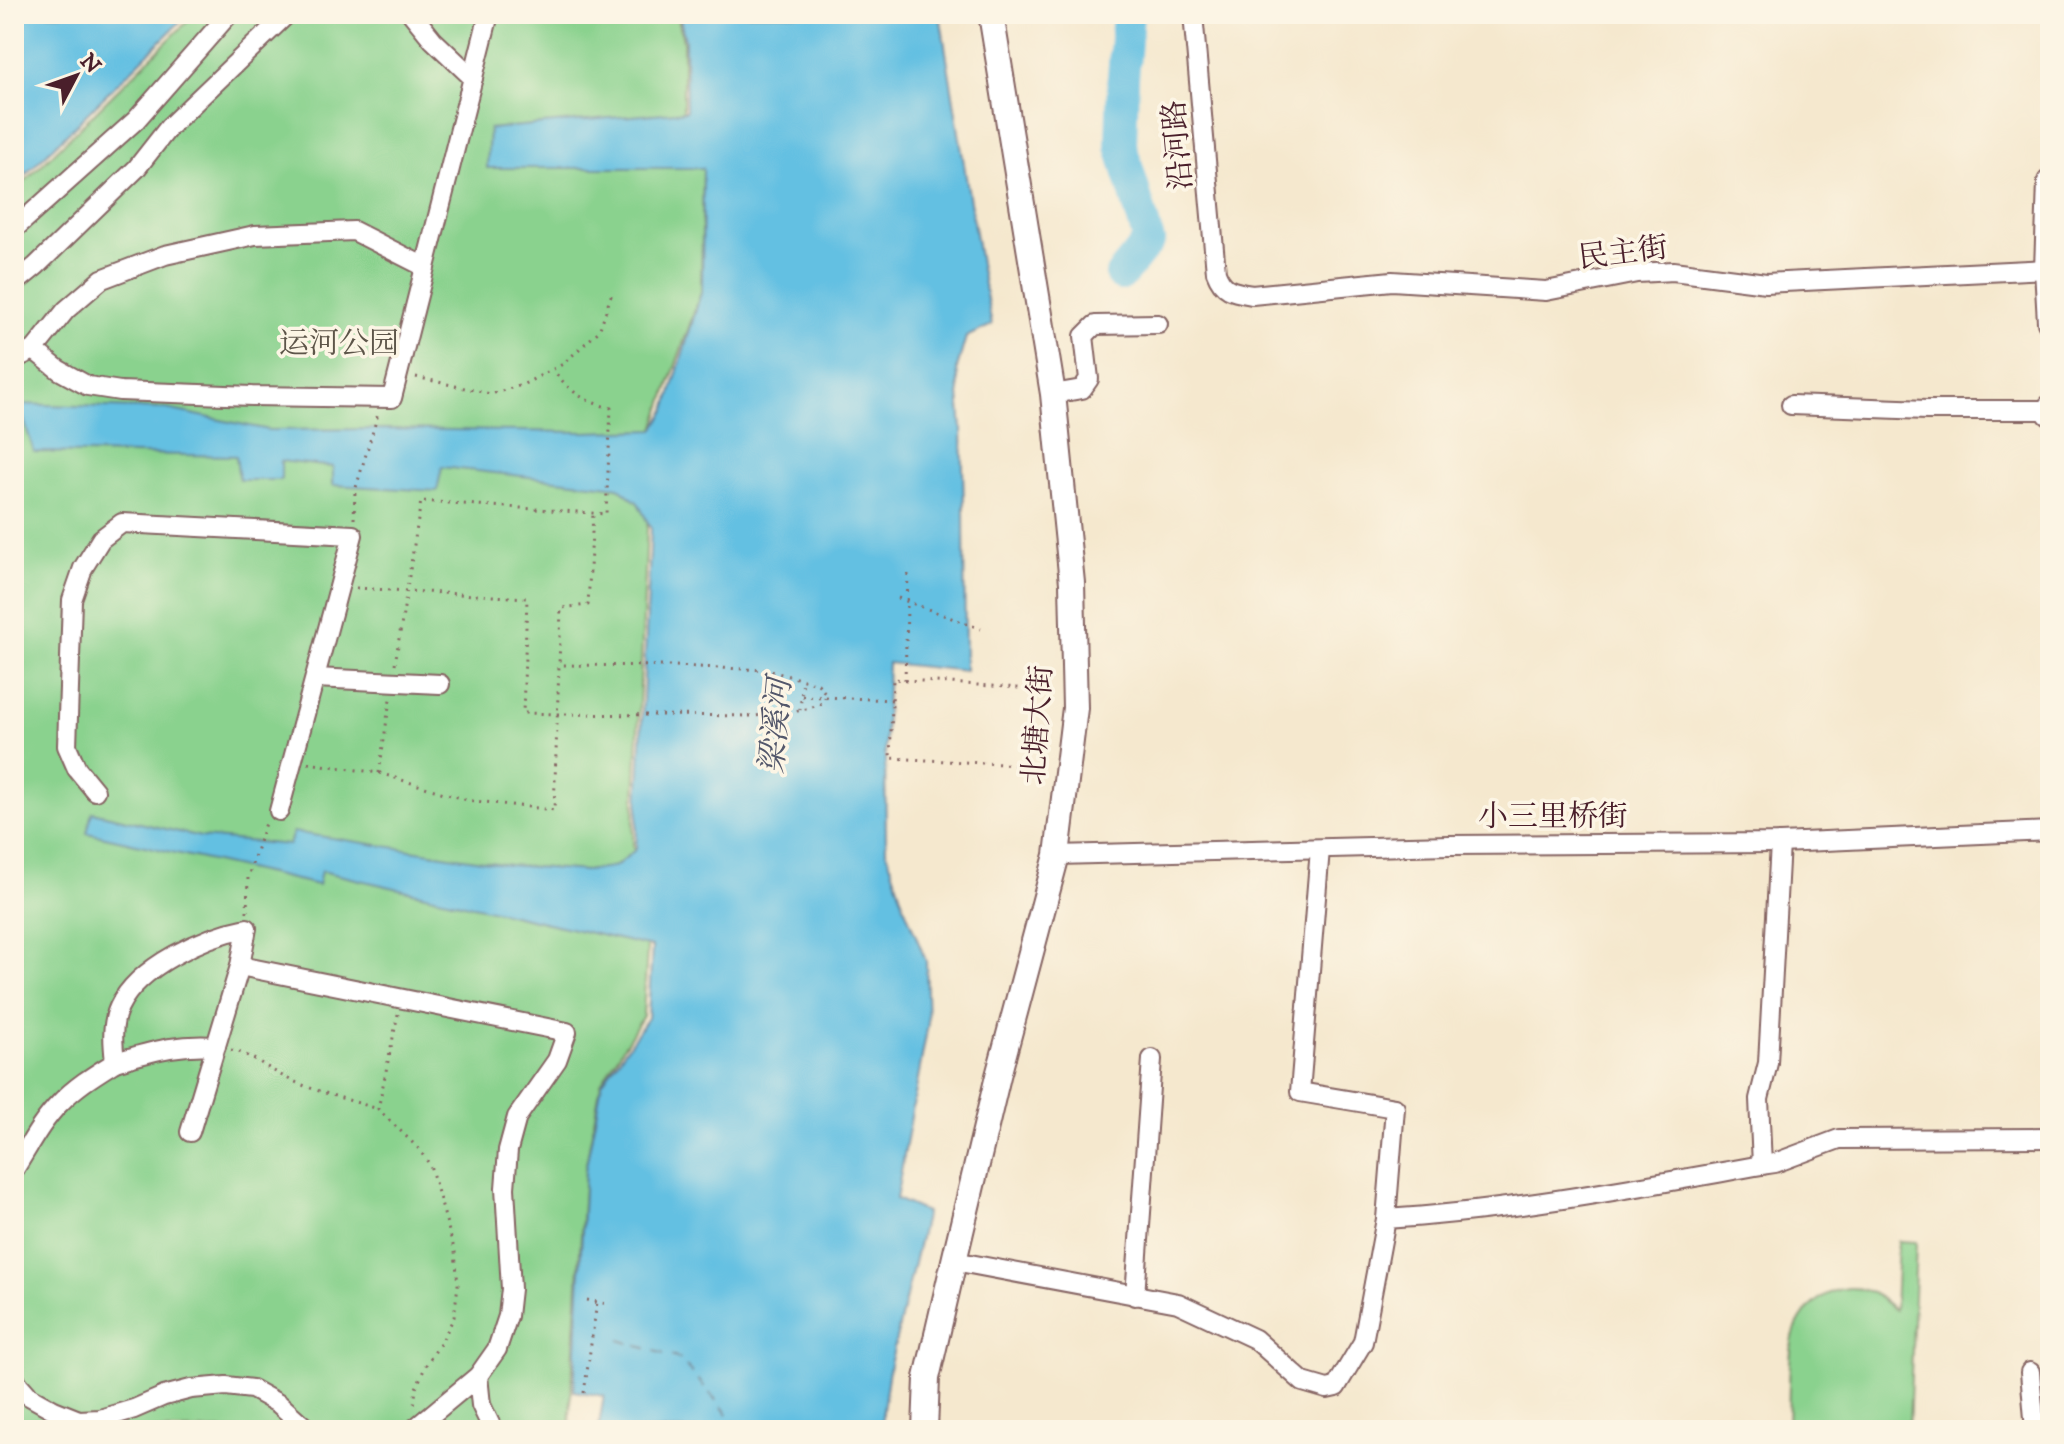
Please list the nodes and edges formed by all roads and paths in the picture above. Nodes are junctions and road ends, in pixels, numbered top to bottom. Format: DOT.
graph roads {
  1 [pos="229,14"];
  2 [pos="287,14"];
  3 [pos="412,14"];
  4 [pos="489,14"];
  5 [pos="991,14"];
  6 [pos="1193,14"];
  7 [pos="473,78"];
  8 [pos="2050,182"];
  9 [pos="14,229"];
  10 [pos="425,267"];
  11 [pos="2047,269"];
  12 [pos="1216,272"];
  13 [pos="16,278"];
  14 [pos="612,293"];
  15 [pos="2050,322"];
  16 [pos="1158,324"];
  17 [pos="34,350"];
  18 [pos="14,359"];
  19 [pos="553,370"];
  20 [pos="399,373"];
  21 [pos="1053,394"];
  22 [pos="1791,405"];
  23 [pos="2050,410"];
  24 [pos="377,416"];
  25 [pos="593,514"];
  26 [pos="353,535"];
  27 [pos="908,572"];
  28 [pos="339,587"];
  29 [pos="407,590"];
  30 [pos="898,598"];
  31 [pos="907,601"];
  32 [pos="981,629"];
  33 [pos="559,665"];
  34 [pos="315,678"];
  35 [pos="803,679"];
  36 [pos="905,680"];
  37 [pos="393,682"];
  38 [pos="440,684"];
  39 [pos="1048,690"];
  40 [pos="802,696"];
  41 [pos="893,700"];
  42 [pos="800,710"];
  43 [pos="557,714"];
  44 [pos="293,760"];
  45 [pos="1039,766"];
  46 [pos="379,773"];
  47 [pos="95,791"];
  48 [pos="279,811"];
  49 [pos="264,824"];
  50 [pos="2050,831"];
  51 [pos="1780,843"];
  52 [pos="1320,849"];
  53 [pos="1057,855"];
  54 [pos="247,928"];
  55 [pos="240,966"];
  56 [pos="401,999"];
  57 [pos="216,1046"];
  58 [pos="1152,1059"];
  59 [pos="115,1062"];
  60 [pos="378,1109"];
  61 [pos="190,1132"];
  62 [pos="2050,1138"];
  63 [pos="1762,1165"];
  64 [pos="14,1170"];
  65 [pos="1386,1219"];
  66 [pos="954,1261"];
  67 [pos="1135,1296"];
  68 [pos="587,1300"];
  69 [pos="597,1302"];
  70 [pos="608,1304"];
  71 [pos="2030,1372"];
  72 [pos="478,1376"];
  73 [pos="14,1379"];
  74 [pos="584,1393"];
  75 [pos="416,1428"];
  76 [pos="308,1430"];
  77 [pos="493,1430"];
  78 [pos="534,1430"];
  79 [pos="555,1430"];
  80 [pos="925,1430"];
  81 [pos="2035,1430"];
  1 -- 9 [label="street"];
  2 -- 13 [label="street"];
  3 -- 7 [label="street"];
  4 -- 7 [label="street"];
  5 -- 21 [label="main road, 北塘大街"];
  6 -- 12 [label="street, 沿河路"];
  7 -- 10 [label="street"];
  8 -- 11 [label="main road"];
  10 -- 17 [label="street"];
  10 -- 20 [label="street"];
  11 -- 12 [label="street, 民主街"];
  11 -- 15 [label="main road"];
  14 -- 19 [label="path"];
  16 -- 21 [label="street"];
  17 -- 18 [label="street"];
  17 -- 20 [label="street"];
  19 -- 20 [label="path"];
  19 -- 25 [label="path"];
  21 -- 53 [label="main road, 北塘大街"];
  22 -- 23 [label="street"];
  24 -- 26 [label="path"];
  25 -- 29 [label="path"];
  25 -- 33 [label="path"];
  26 -- 28 [label="street"];
  26 -- 47 [label="street"];
  27 -- 31 [label="path"];
  28 -- 29 [label="path"];
  28 -- 34 [label="street"];
  29 -- 37 [label="path"];
  29 -- 43 [label="path"];
  30 -- 31 [label="path"];
  31 -- 32 [label="path"];
  31 -- 36 [label="path"];
  33 -- 35 [label="path, bridge"];
  33 -- 43 [label="path"];
  34 -- 37 [label="street"];
  34 -- 44 [label="street"];
  35 -- 40 [label="path"];
  35 -- 42 [label="path, bridge"];
  36 -- 39 [label="path"];
  36 -- 41 [label="path"];
  37 -- 38 [label="street"];
  37 -- 46 [label="path"];
  40 -- 41 [label="path"];
  40 -- 42 [label="path"];
  41 -- 45 [label="path"];
  42 -- 43 [label="path, bridge"];
  43 -- 46 [label="path"];
  44 -- 46 [label="path"];
  44 -- 48 [label="street"];
  49 -- 54 [label="path"];
  50 -- 51 [label="street, 小三里桥街"];
  51 -- 52 [label="street, 小三里桥街"];
  51 -- 63 [label="street"];
  52 -- 53 [label="street, 小三里桥街"];
  52 -- 65 [label="street"];
  53 -- 66 [label="main road, 北塘大街"];
  54 -- 55 [label="street"];
  54 -- 59 [label="street"];
  55 -- 56 [label="street"];
  55 -- 57 [label="street"];
  56 -- 60 [label="path"];
  56 -- 72 [label="street"];
  57 -- 59 [label="street"];
  57 -- 60 [label="path"];
  57 -- 61 [label="street"];
  58 -- 67 [label="street"];
  59 -- 64 [label="street"];
  60 -- 75 [label="path"];
  62 -- 63 [label="street"];
  63 -- 65 [label="street"];
  65 -- 67 [label="street"];
  66 -- 67 [label="street"];
  66 -- 80 [label="main road, 北塘大街"];
  68 -- 69 [label="path"];
  69 -- 70 [label="path"];
  69 -- 74 [label="path"];
  71 -- 81 [label="street"];
  72 -- 75 [label="street"];
  72 -- 77 [label="street"];
  73 -- 76 [label="street"];
  78 -- 79 [label="path"];
}
